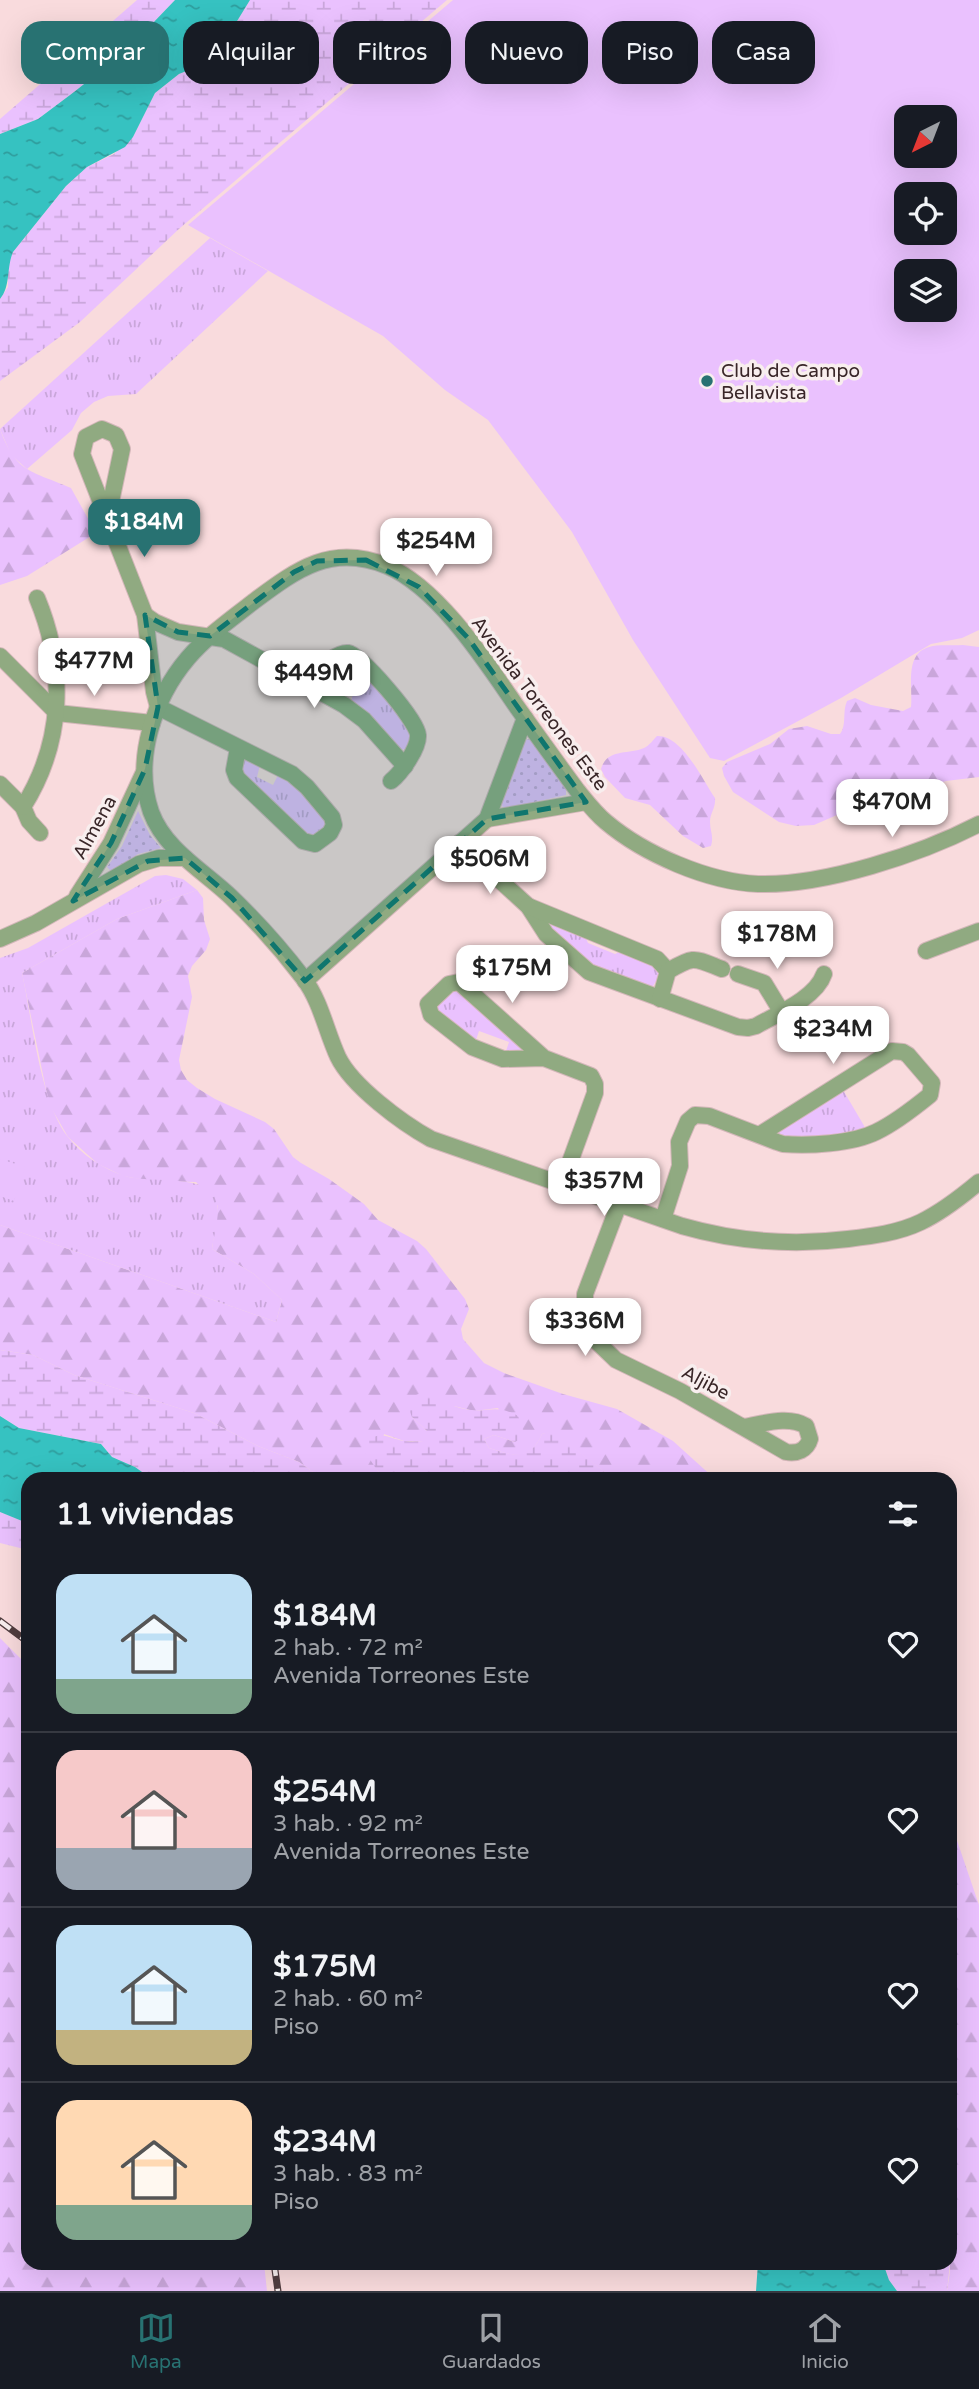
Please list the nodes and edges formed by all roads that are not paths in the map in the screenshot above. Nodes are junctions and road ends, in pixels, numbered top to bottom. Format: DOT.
graph roads {
  1 [pos="108,516"];
  2 [pos="37,597"];
  3 [pos="145,615"];
  4 [pos="210,636"];
  5 [pos="0,656"];
  6 [pos="302,682"];
  7 [pos="158,706"];
  8 [pos="57,713"];
  9 [pos="525,718"];
  10 [pos="152,723"];
  11 [pos="238,748"];
  12 [pos="405,766"];
  13 [pos="145,769"];
  14 [pos="391,781"];
  15 [pos="0,784"];
  16 [pos="586,802"];
  17 [pos="23,807"];
  18 [pos="487,819"];
  19 [pos="979,824"];
  20 [pos="40,833"];
  21 [pos="459,844"];
  22 [pos="185,858"];
  23 [pos="73,901"];
  24 [pos="528,906"];
  25 [pos="979,931"];
  26 [pos="0,939"];
  27 [pos="926,951"];
  28 [pos="668,971"];
  29 [pos="824,974"];
  30 [pos="305,981"];
  31 [pos="660,999"];
  32 [pos="781,1012"];
  33 [pos="544,1058"];
  34 [pos="759,1135"];
  35 [pos="979,1182"];
  36 [pos="562,1184"];
  37 [pos="619,1204"];
  38 [pos="663,1219"];
  39 [pos="744,1427"];
  1 -- 1 [label="street"];
  1 -- 3 [label="street"];
  2 -- 8 [label="street"];
  3 -- 4 [label="street"];
  3 -- 7 [label="street"];
  4 -- 6 [label="street"];
  4 -- 7 [label="street, Avenida Torreones Este"];
  4 -- 9 [label="street, Avenida Torreones Este"];
  5 -- 8 [label="street"];
  6 -- 12 [label="street"];
  6 -- 12 [label="street"];
  7 -- 10 [label="street, Avenida Torreones Este"];
  7 -- 11 [label="street"];
  8 -- 10 [label="street"];
  8 -- 17 [label="street"];
  9 -- 16 [label="street, Avenida Torreones Este"];
  9 -- 18 [label="street"];
  10 -- 13 [label="street, Avenida Torreones Este"];
  11 -- 11 [label="street"];
  12 -- 14 [label="street"];
  13 -- 22 [label="street"];
  13 -- 23 [label="street, Almena"];
  15 -- 17 [label="street"];
  16 -- 18 [label="street"];
  16 -- 19 [label="street, Avenida Torreones Este"];
  17 -- 20 [label="street"];
  18 -- 21 [label="street"];
  21 -- 24 [label="street"];
  21 -- 30 [label="street"];
  22 -- 23 [label="street, Almena"];
  22 -- 30 [label="street"];
  23 -- 26 [label="street, Almena"];
  24 -- 28 [label="street"];
  24 -- 31 [label="street"];
  25 -- 27 [label="street"];
  28 -- 31 [label="street"];
  28 -- 32 [label="street"];
  29 -- 32 [label="street"];
  30 -- 36 [label="street"];
  31 -- 32 [label="street"];
  33 -- 33 [label="street"];
  33 -- 36 [label="street"];
  34 -- 34 [label="street"];
  34 -- 38 [label="street"];
  35 -- 38 [label="street"];
  36 -- 37 [label="street"];
  37 -- 38 [label="street"];
  37 -- 39 [label="street, Aljibe"];
}
